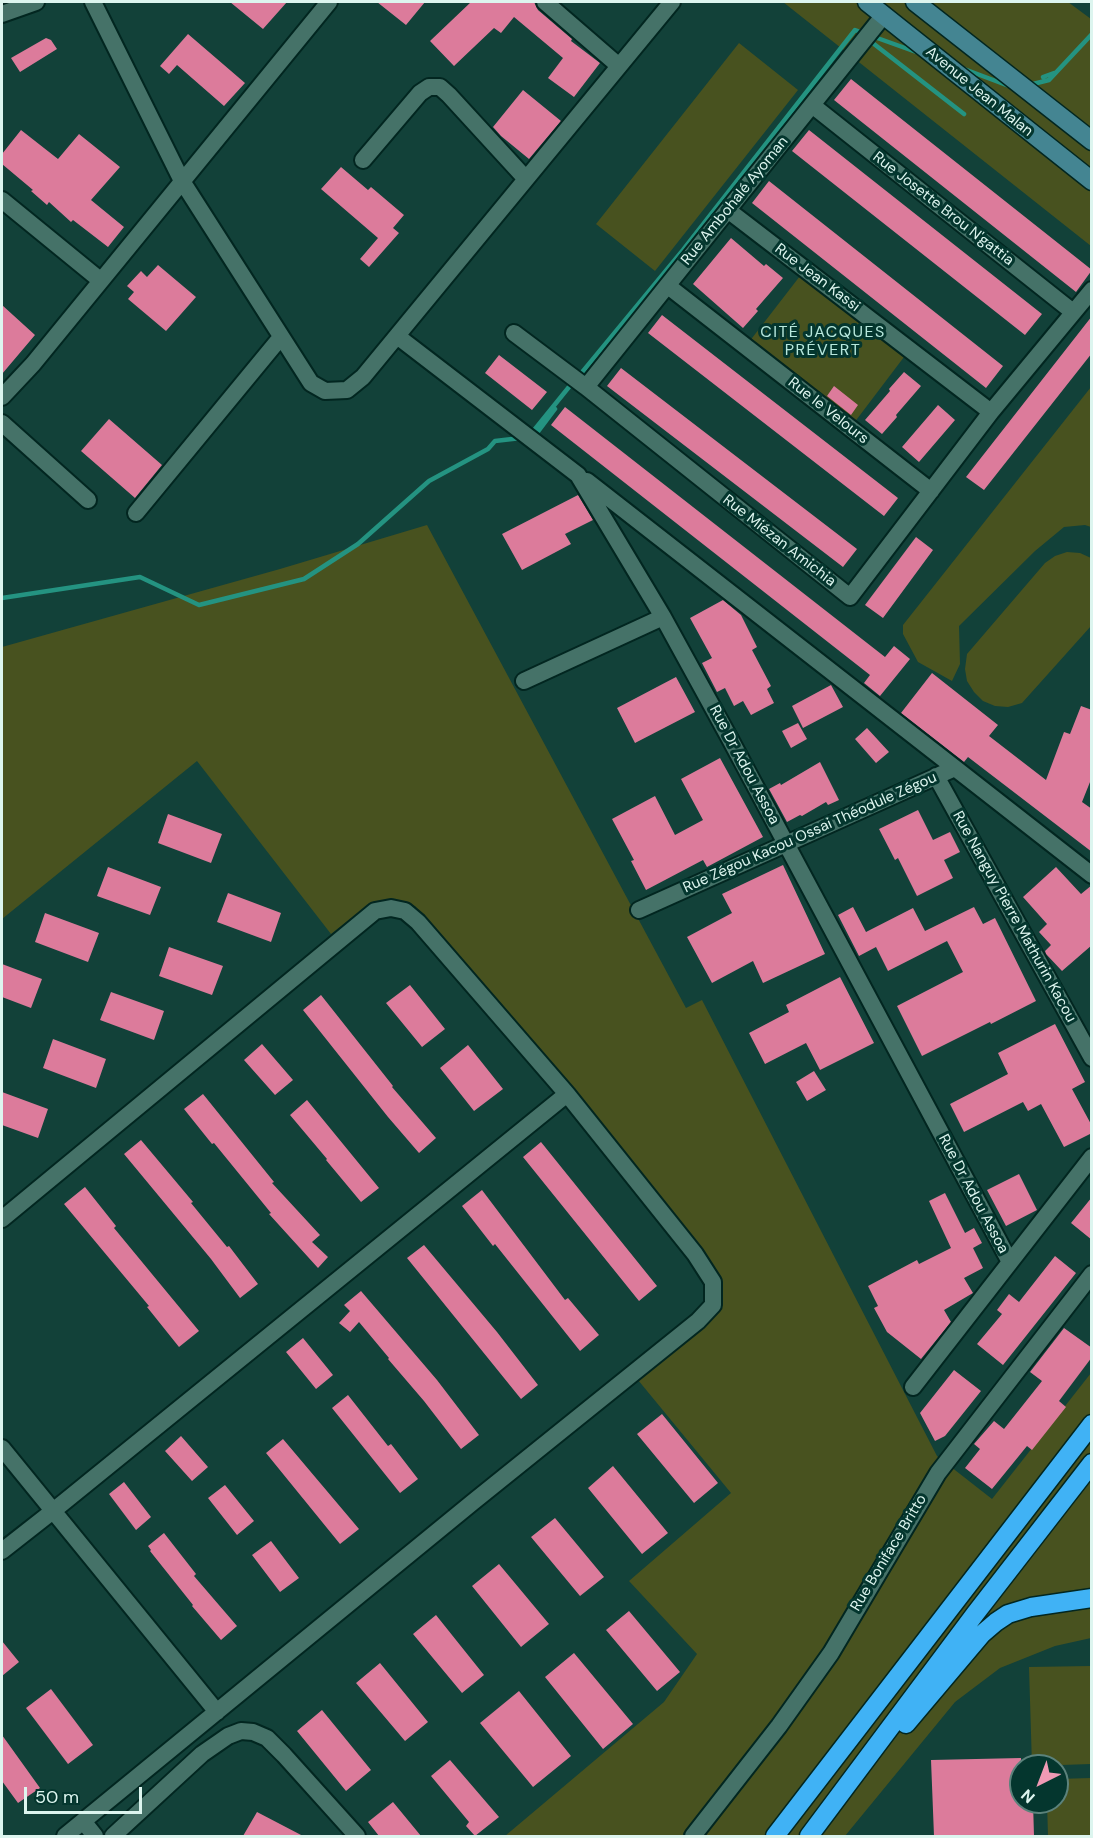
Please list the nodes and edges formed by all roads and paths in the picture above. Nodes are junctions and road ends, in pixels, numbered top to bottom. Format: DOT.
graph roads {
  1 [pos="36,2"];
  2 [pos="93,2"];
  3 [pos="329,2"];
  4 [pos="545,2"];
  5 [pos="672,2"];
  6 [pos="867,2"];
  7 [pos="915,2"];
  8 [pos="2,14"];
  9 [pos="884,15"];
  10 [pos="619,66"];
  11 [pos="812,105"];
  12 [pos="1092,141"];
  13 [pos="363,160"];
  14 [pos="526,179"];
  15 [pos="182,181"];
  16 [pos="1092,181"];
  17 [pos="2,200"];
  18 [pos="729,211"];
  19 [pos="100,280"];
  20 [pos="668,286"];
  21 [pos="1092,290"];
  22 [pos="1073,312"];
  23 [pos="514,333"];
  24 [pos="397,336"];
  25 [pos="280,337"];
  26 [pos="586,387"];
  27 [pos="2,397"];
  28 [pos="991,412"];
  29 [pos="2,423"];
  30 [pos="578,475"];
  31 [pos="931,491"];
  32 [pos="88,500"];
  33 [pos="136,513"];
  34 [pos="663,617"];
  35 [pos="524,681"];
  36 [pos="955,768"];
  37 [pos="936,776"];
  38 [pos="785,844"];
  39 [pos="1092,875"];
  40 [pos="639,910"];
  41 [pos="1092,1058"];
  42 [pos="567,1094"];
  43 [pos="1092,1157"];
  44 [pos="2,1219"];
  45 [pos="1010,1262"];
  46 [pos="1092,1274"];
  47 [pos="913,1387"];
  48 [pos="1092,1424"];
  49 [pos="2,1448"];
  50 [pos="1092,1463"];
  51 [pos="53,1511"];
  52 [pos="2,1551"];
  53 [pos="1092,1598"];
  54 [pos="217,1712"];
  55 [pos="822,1820"];
  56 [pos="83,1821"];
  57 [pos="65,1836"];
  58 [pos="95,1836"];
  59 [pos="112,1836"];
  60 [pos="357,1836"];
  61 [pos="693,1836"];
  62 [pos="775,1836"];
  63 [pos="809,1836"];
  1 -- 8 [label="street"];
  2 -- 15 [label="street"];
  3 -- 15 [label="street"];
  4 -- 10 [label="street"];
  5 -- 10 [label="street"];
  6 -- 9 [label="main road, Avenue Jean Malan"];
  7 -- 12 [label="main road, Avenue Jean Malan"];
  9 -- 11 [label="street, Rue Ambohalé Ayoman"];
  9 -- 16 [label="main road, Avenue Jean Malan"];
  10 -- 14 [label="street"];
  11 -- 18 [label="street, Rue Ambohalé Ayoman"];
  11 -- 22 [label="street, Rue Josette Brou N'gattia"];
  13 -- 14 [label="street"];
  14 -- 24 [label="street"];
  15 -- 19 [label="street"];
  15 -- 25 [label="street"];
  17 -- 19 [label="street"];
  18 -- 20 [label="street, Rue Ambohalé Ayoman"];
  18 -- 28 [label="street, Rue Jean Kassi"];
  19 -- 27 [label="street"];
  20 -- 26 [label="street, Rue Ambohalé Ayoman"];
  20 -- 31 [label="street, Rue le Velours"];
  21 -- 22 [label="street, Rue Miézan Amichia"];
  22 -- 28 [label="street, Rue Miézan Amichia"];
  23 -- 26 [label="street, Rue Miézan Amichia"];
  24 -- 25 [label="street"];
  24 -- 30 [label="street, Rue Dr Adou Assoa"];
  25 -- 33 [label="street"];
  26 -- 31 [label="street, Rue Miézan Amichia"];
  28 -- 31 [label="street, Rue Miézan Amichia"];
  29 -- 32 [label="street"];
  30 -- 34 [label="street, Rue Dr Adou Assoa"];
  30 -- 36 [label="street"];
  34 -- 35 [label="street"];
  34 -- 38 [label="street, Rue Dr Adou Assoa"];
  36 -- 37 [label="street, Rue Zégou Kacou Ossai Théodule Zégou"];
  36 -- 39 [label="street, Rue Zégou Kacou Ossai Théodule Zégou"];
  37 -- 38 [label="street, Rue Zégou Kacou Ossai Théodule Zégou"];
  37 -- 41 [label="street, Rue Nanguy Pierre Mathurin Kacou"];
  38 -- 40 [label="street, Rue Zégou Kacou Ossai Théodule Zégou"];
  38 -- 45 [label="street, Rue Dr Adou Assoa"];
  42 -- 44 [label="street"];
  42 -- 51 [label="street"];
  42 -- 54 [label="street"];
  43 -- 45 [label="street"];
  45 -- 47 [label="street"];
  46 -- 61 [label="street, Rue Boniface Britto"];
  48 -- 62 [label="highway"];
  49 -- 51 [label="street"];
  50 -- 55 [label="highway"];
  51 -- 52 [label="street"];
  51 -- 54 [label="street"];
  53 -- 55 [label="highway"];
  54 -- 56 [label="street"];
  55 -- 63 [label="highway"];
  56 -- 57 [label="street"];
  56 -- 58 [label="street"];
  59 -- 60 [label="street"];
}
